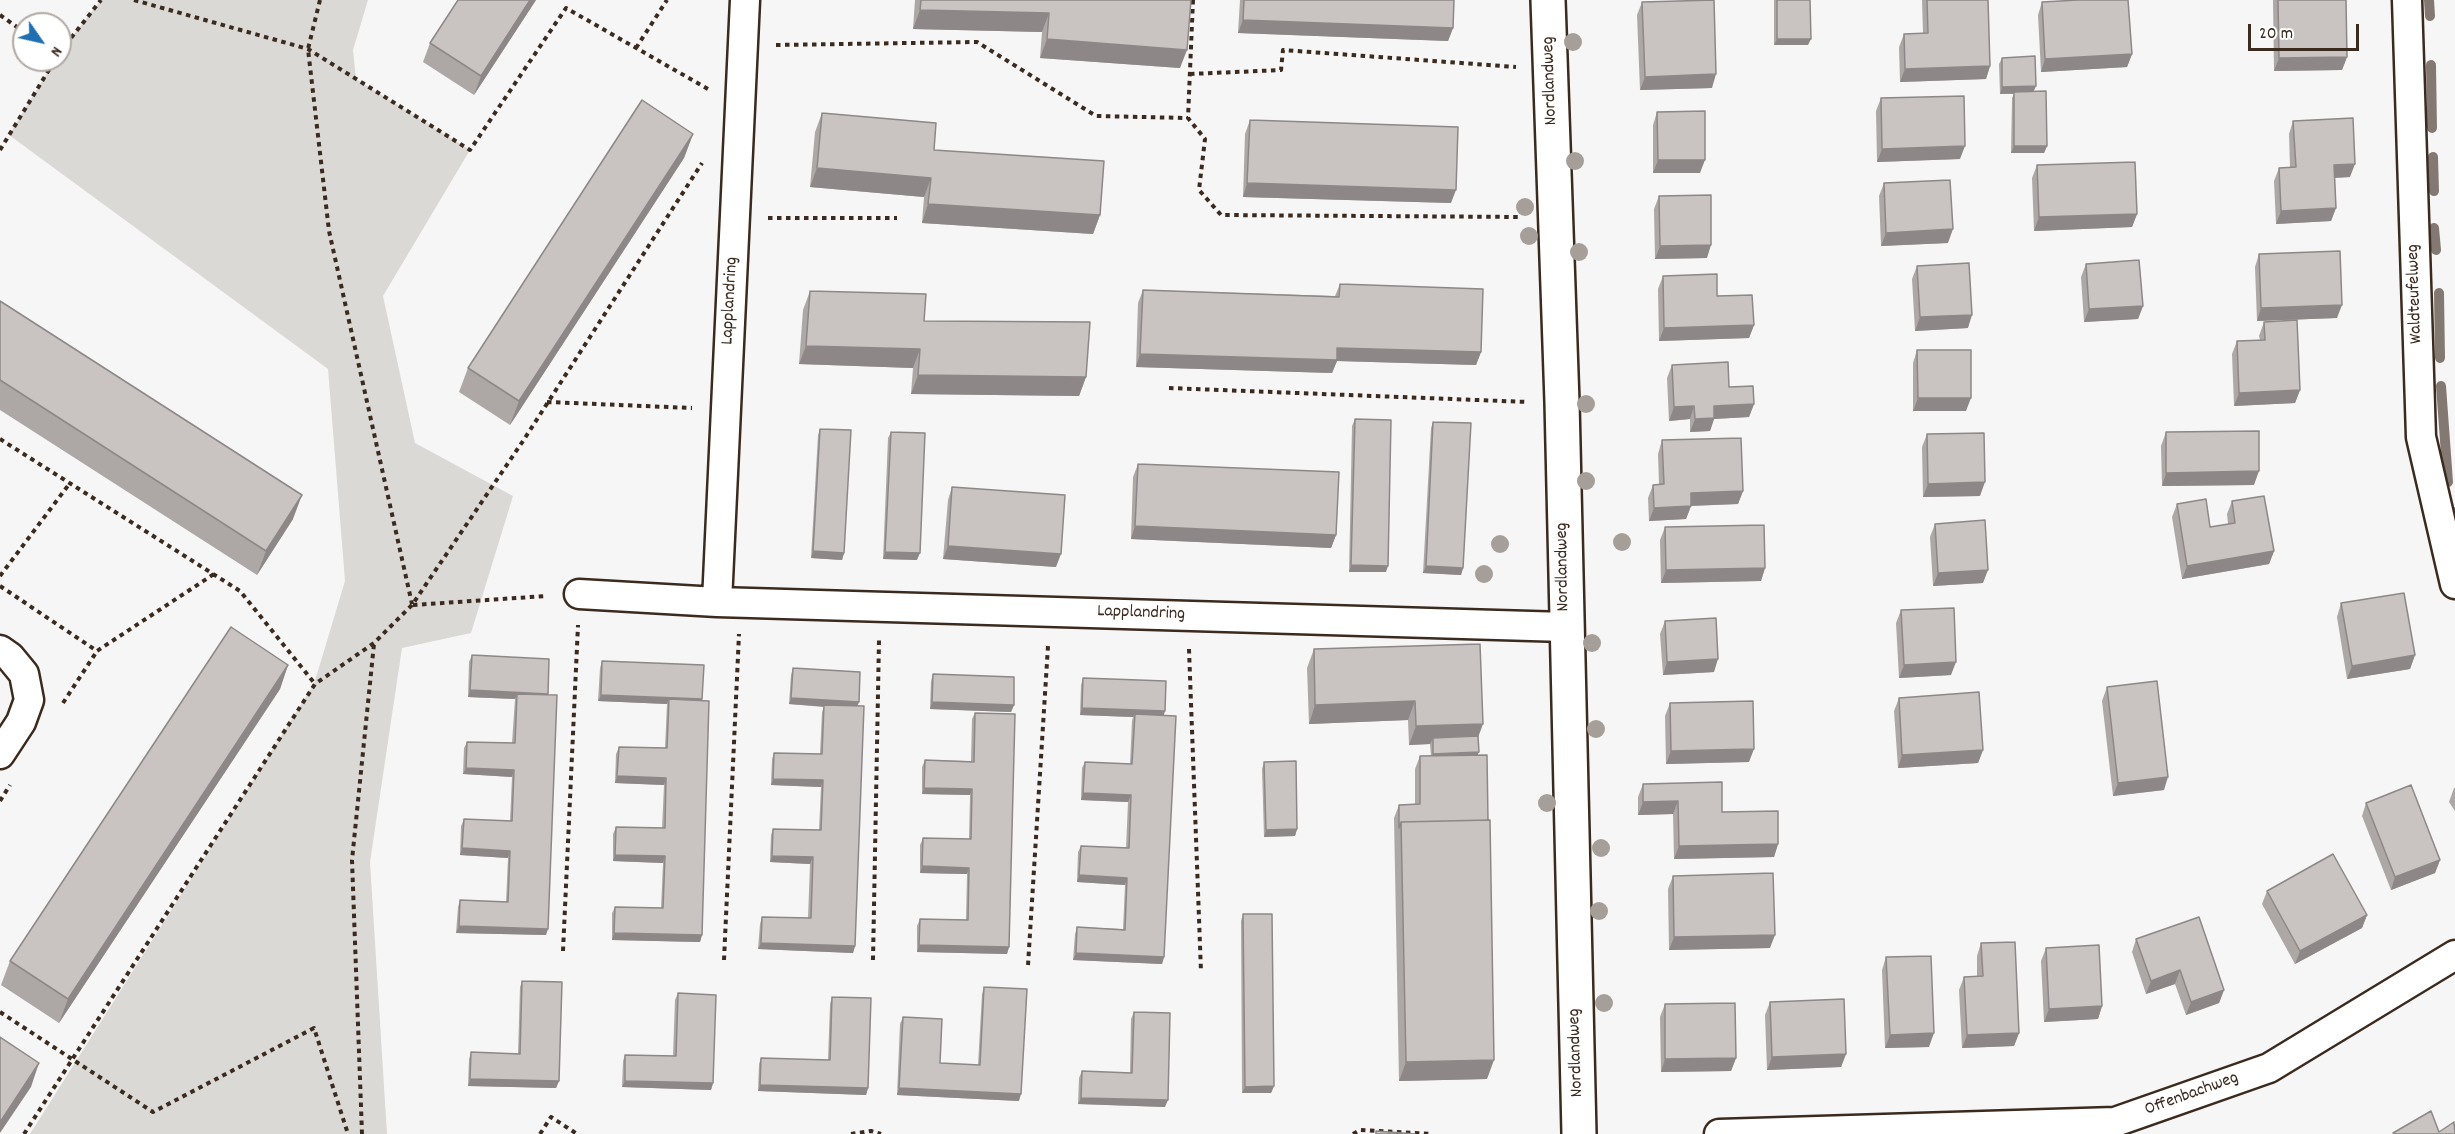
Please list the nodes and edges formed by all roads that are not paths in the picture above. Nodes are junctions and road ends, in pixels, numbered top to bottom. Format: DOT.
graph roads {
  1 [pos="745,0"];
  2 [pos="1548,0"];
  3 [pos="2407,0"];
  4 [pos="2455,584"];
  5 [pos="579,594"];
  6 [pos="729,602"];
  7 [pos="1565,627"];
  8 [pos="0,650"];
  9 [pos="0,754"];
  10 [pos="2455,955"];
  11 [pos="1579,1134"];
  12 [pos="1719,1134"];
  1 -- 6 [label="street, Lapplandring"];
  2 -- 7 [label="street, Nordlandweg"];
  3 -- 4 [label="street, Waldteufelweg"];
  5 -- 6 [label="street, Lapplandring"];
  6 -- 7 [label="street, Lapplandring"];
  7 -- 11 [label="street, Nordlandweg"];
  8 -- 9 [label="street"];
  10 -- 12 [label="street, Offenbachweg"];
}
